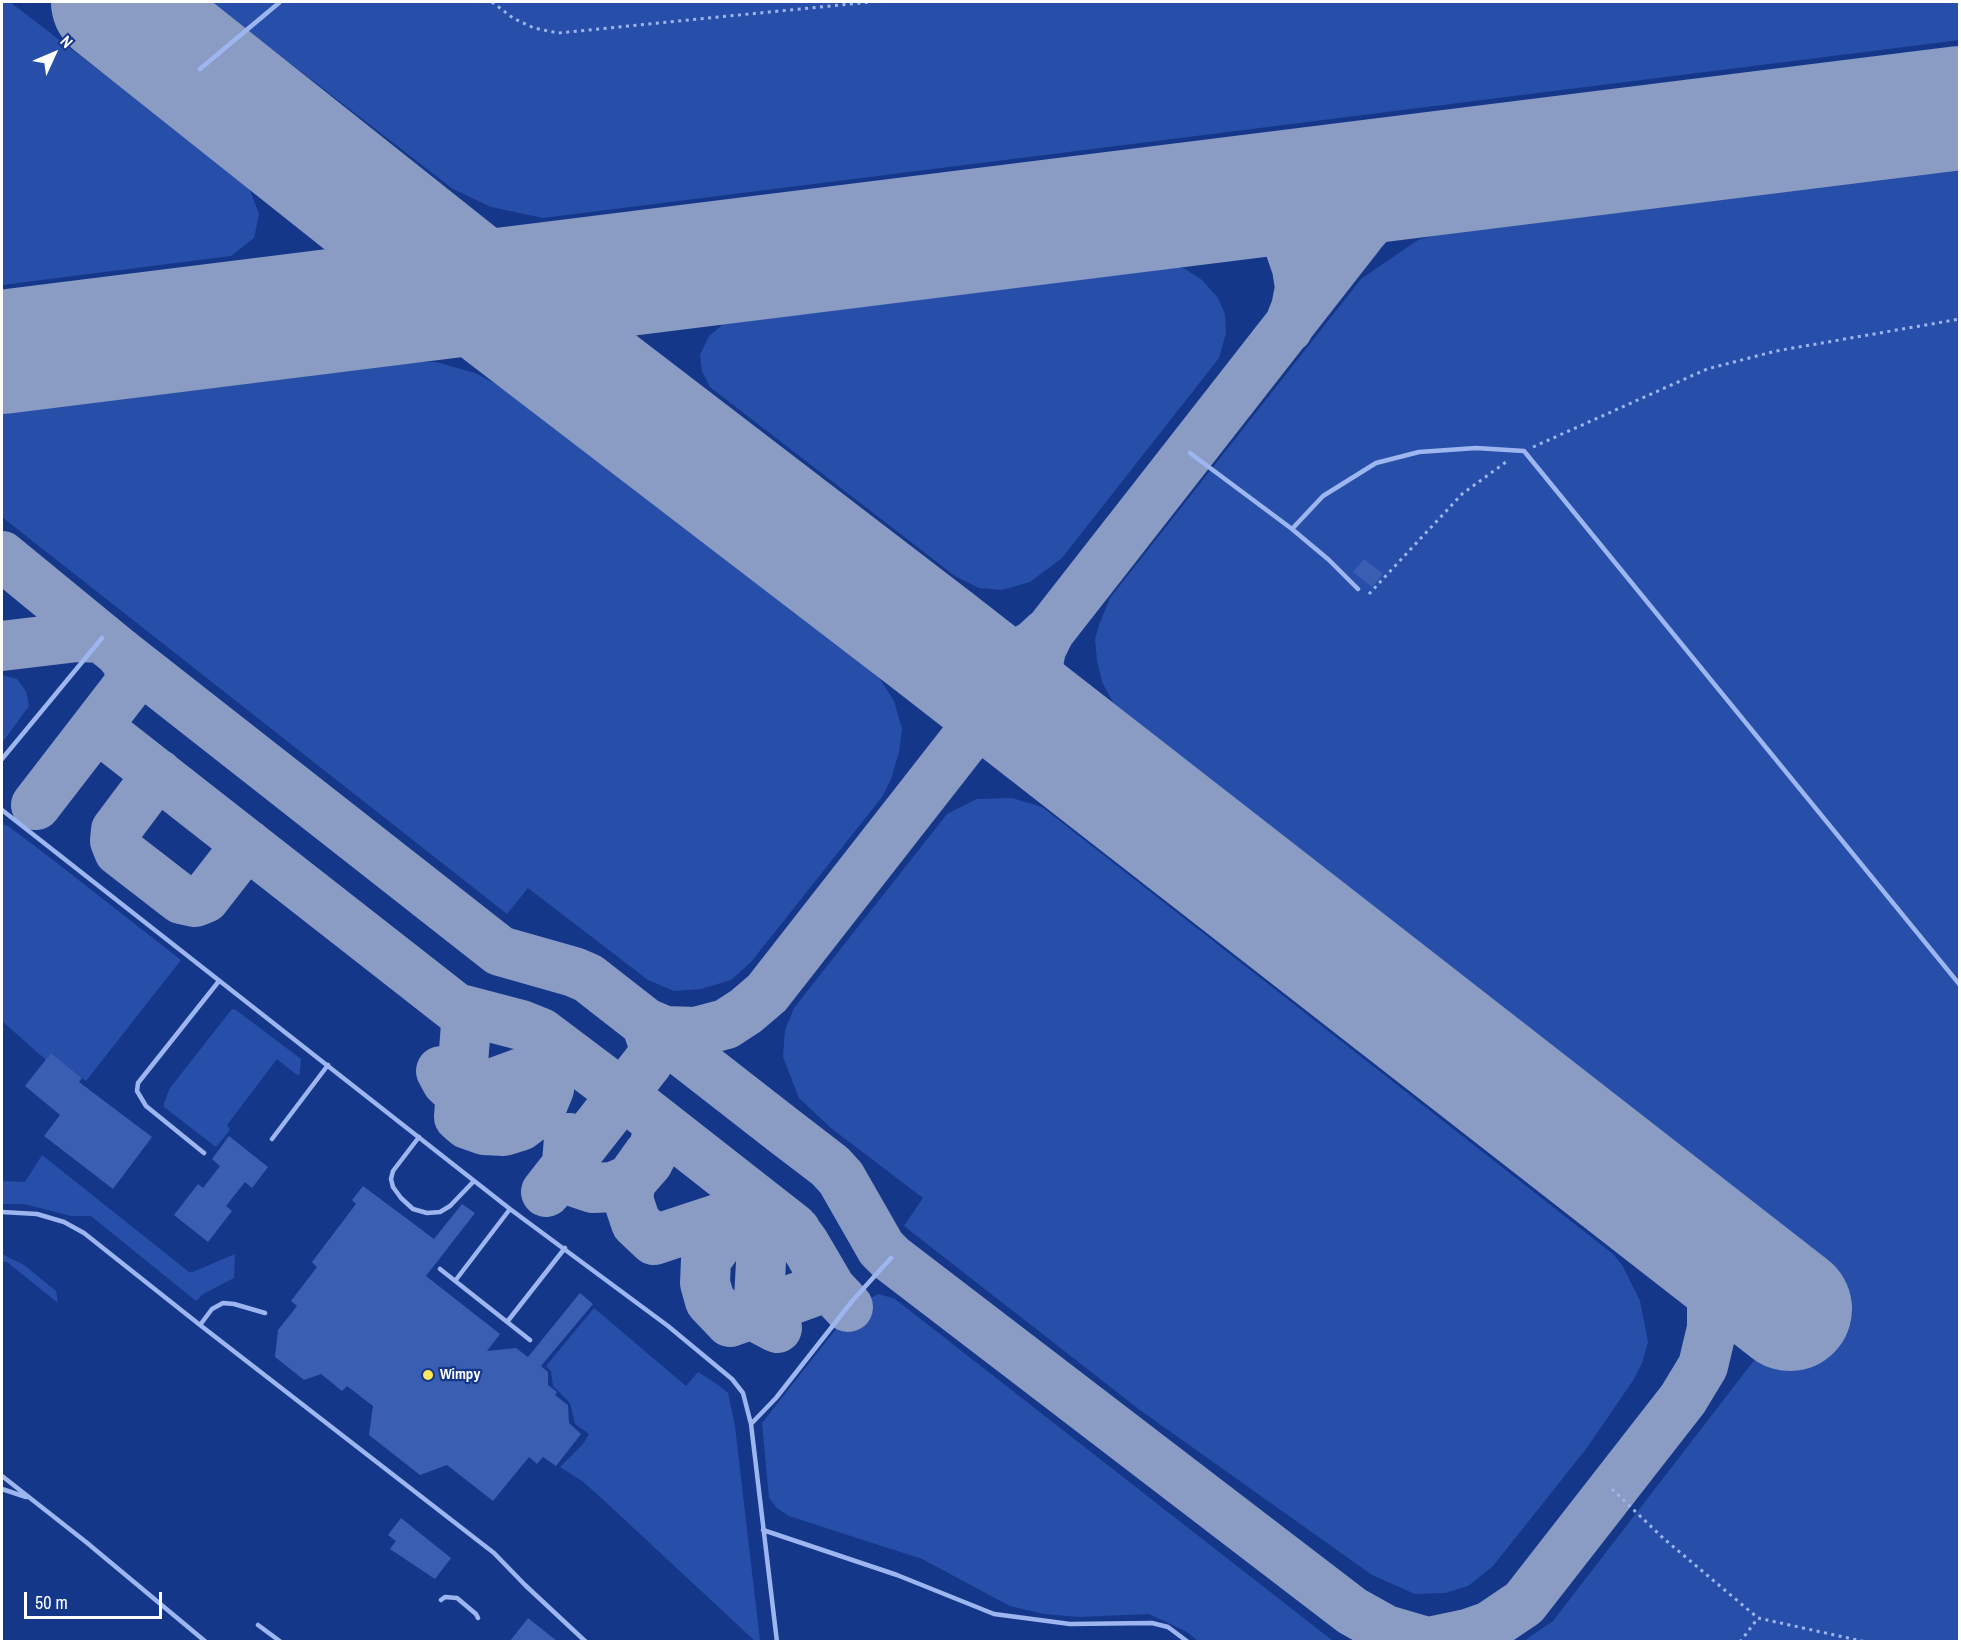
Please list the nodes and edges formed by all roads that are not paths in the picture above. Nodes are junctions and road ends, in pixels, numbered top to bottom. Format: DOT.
graph roads {
  1 [pos="280,2"];
  2 [pos="200,69"];
  3 [pos="1190,453"];
  4 [pos="1292,529"];
  5 [pos="1358,589"];
  6 [pos="102,638"];
  7 [pos="2,759"];
  8 [pos="2,810"];
  9 [pos="219,981"];
  10 [pos="1959,985"];
  11 [pos="328,1065"];
  12 [pos="419,1137"];
  13 [pos="272,1139"];
  14 [pos="204,1153"];
  15 [pos="474,1181"];
  16 [pos="510,1209"];
  17 [pos="2,1212"];
  18 [pos="565,1248"];
  19 [pos="891,1258"];
  20 [pos="440,1269"];
  21 [pos="455,1281"];
  22 [pos="265,1313"];
  23 [pos="507,1322"];
  24 [pos="200,1325"];
  25 [pos="530,1340"];
  26 [pos="751,1424"];
  27 [pos="2,1476"];
  28 [pos="2,1489"];
  29 [pos="29,1497"];
  30 [pos="762,1530"];
  31 [pos="441,1600"];
  32 [pos="478,1618"];
  33 [pos="258,1625"];
  34 [pos="204,1641"];
  35 [pos="281,1641"];
  36 [pos="586,1641"];
  37 [pos="777,1641"];
  38 [pos="1188,1641"];
  1 -- 2 [label="lane"];
  3 -- 4 [label="lane"];
  4 -- 5 [label="lane"];
  4 -- 10 [label="lane"];
  6 -- 7 [label="lane"];
  8 -- 9 [label="lane"];
  9 -- 11 [label="lane"];
  9 -- 14 [label="lane"];
  11 -- 12 [label="lane"];
  11 -- 13 [label="lane"];
  12 -- 15 [label="lane"];
  12 -- 15 [label="lane"];
  15 -- 16 [label="lane"];
  16 -- 18 [label="lane"];
  16 -- 21 [label="lane"];
  17 -- 24 [label="lane"];
  18 -- 23 [label="lane"];
  18 -- 26 [label="lane"];
  19 -- 26 [label="lane"];
  20 -- 21 [label="lane"];
  21 -- 23 [label="lane"];
  22 -- 24 [label="lane"];
  23 -- 25 [label="lane"];
  24 -- 36 [label="lane"];
  26 -- 30 [label="lane"];
  27 -- 29 [label="lane"];
  28 -- 29 [label="lane"];
  29 -- 34 [label="lane"];
  30 -- 37 [label="lane"];
  30 -- 38 [label="lane"];
  31 -- 32 [label="lane"];
  33 -- 35 [label="lane"];
}
